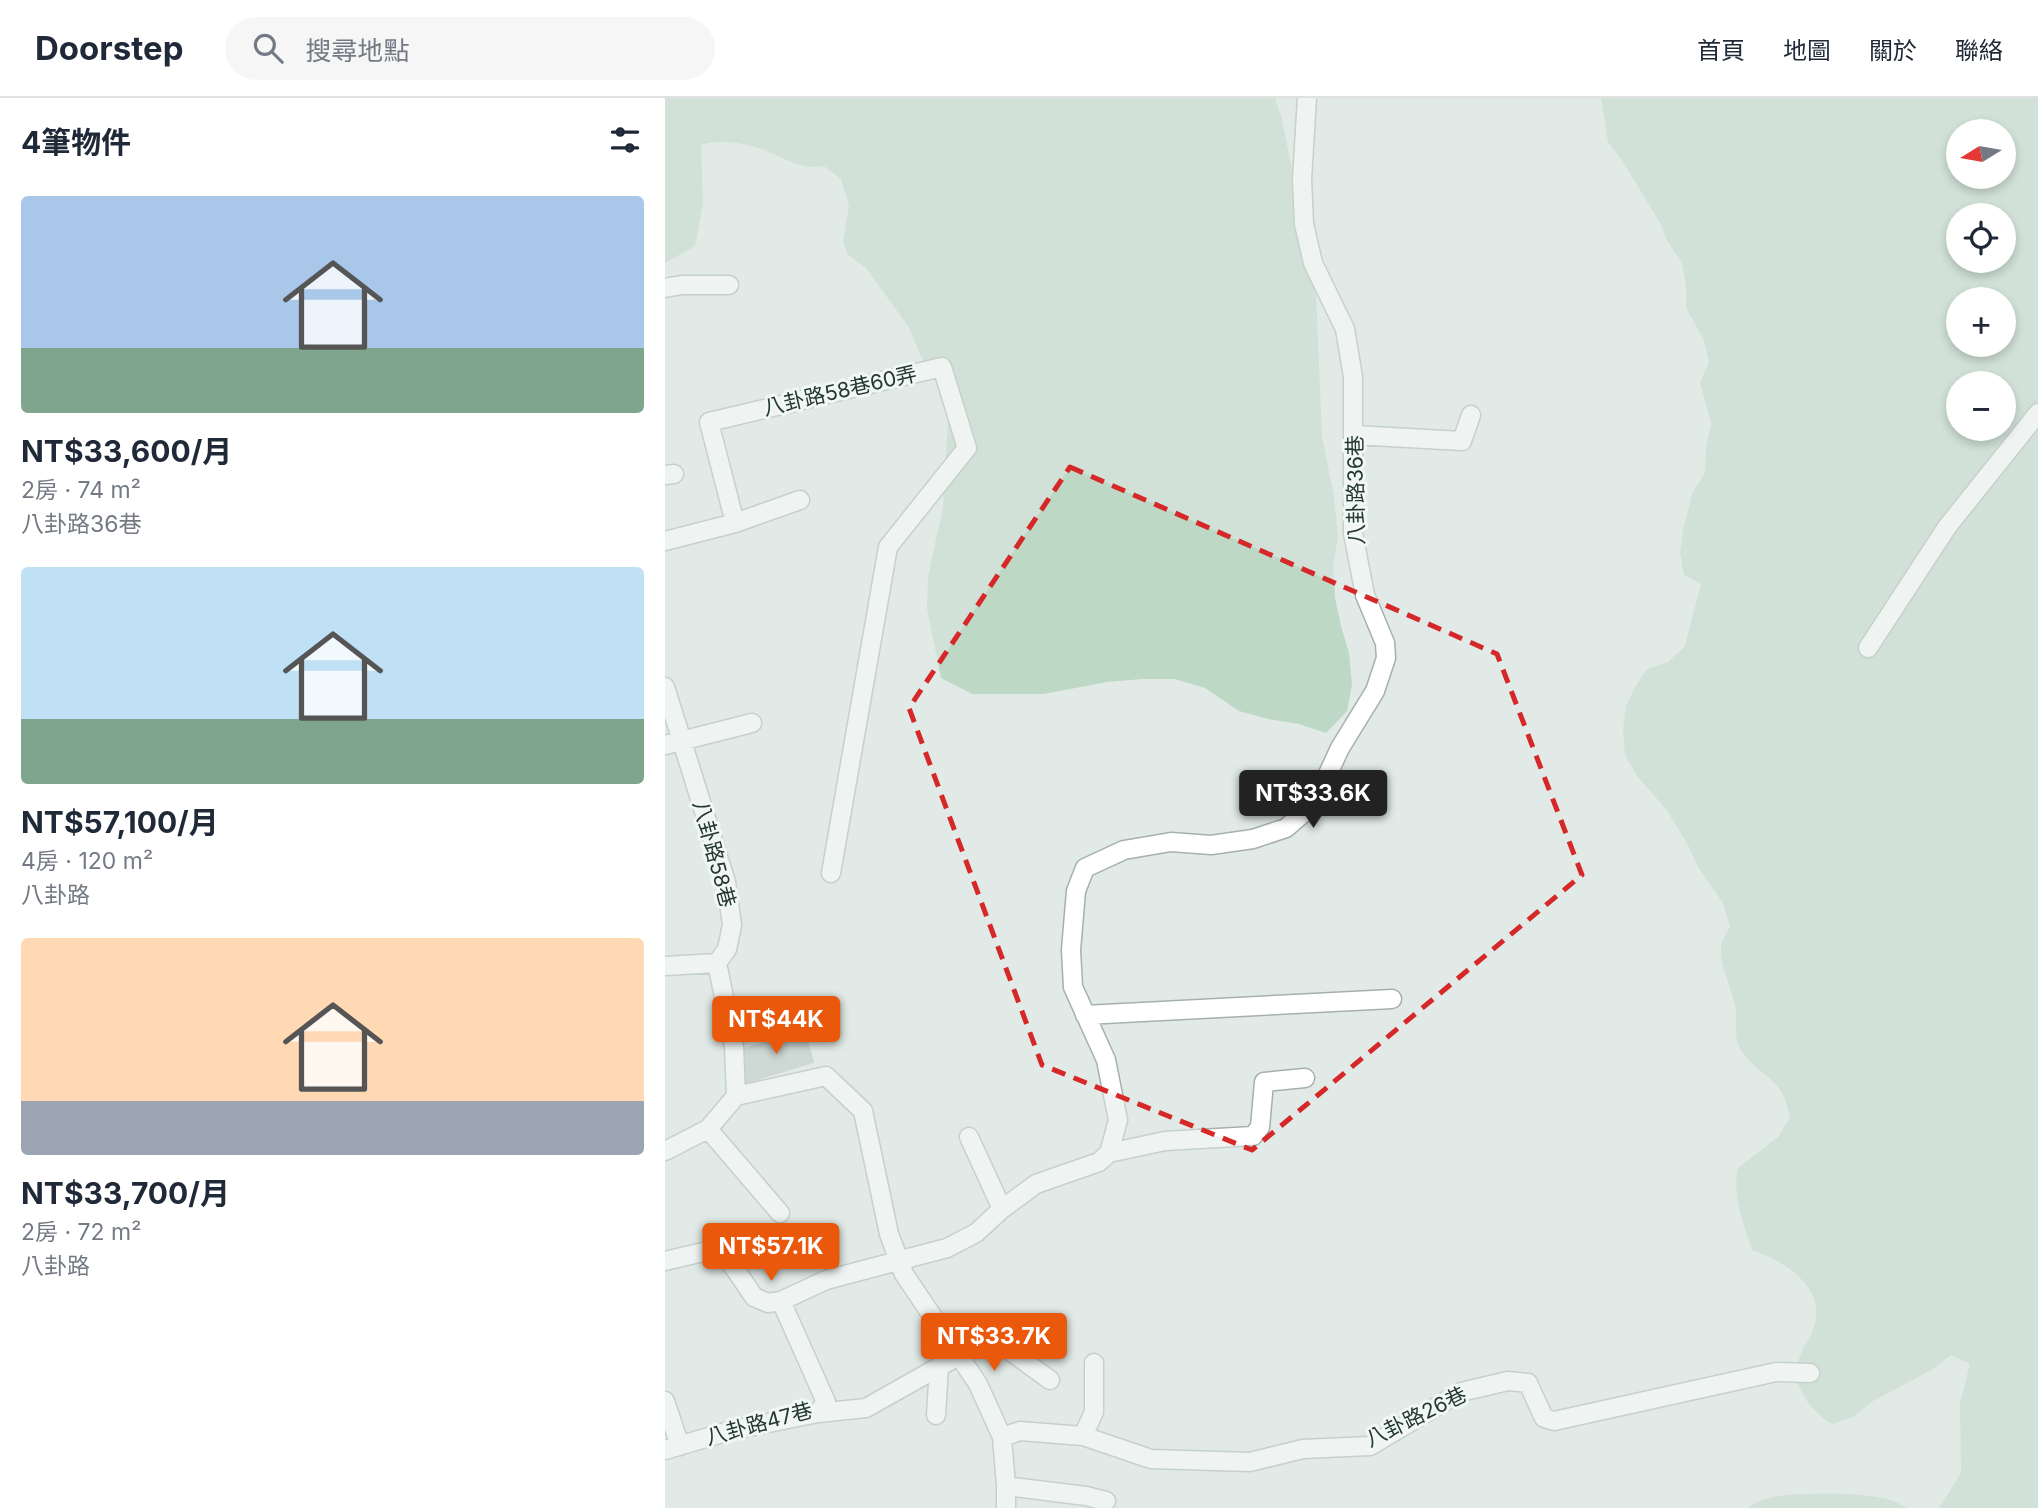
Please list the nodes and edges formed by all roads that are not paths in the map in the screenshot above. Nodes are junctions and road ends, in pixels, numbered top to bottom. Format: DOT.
graph roads {
  1 [pos="1307,98"];
  2 [pos="729,285"];
  3 [pos="665,288"];
  4 [pos="2038,413"];
  5 [pos="1471,415"];
  6 [pos="1354,435"];
  7 [pos="800,500"];
  8 [pos="735,523"];
  9 [pos="665,541"];
  10 [pos="1868,648"];
  11 [pos="665,687"];
  12 [pos="753,723"];
  13 [pos="674,742"];
  14 [pos="831,873"];
  15 [pos="717,963"];
  16 [pos="665,965"];
  17 [pos="1392,999"];
  18 [pos="1085,1015"];
  19 [pos="1305,1077"];
  20 [pos="736,1096"];
  21 [pos="708,1129"];
  22 [pos="969,1137"];
  23 [pos="665,1152"];
  24 [pos="1109,1153"];
  25 [pos="1002,1209"];
  26 [pos="780,1213"];
  27 [pos="901,1259"];
  28 [pos="665,1261"];
  29 [pos="781,1301"];
  30 [pos="956,1349"];
  31 [pos="1094,1363"];
  32 [pos="939,1367"];
  33 [pos="1810,1373"];
  34 [pos="1050,1380"];
  35 [pos="665,1401"];
  36 [pos="818,1413"];
  37 [pos="936,1415"];
  38 [pos="1083,1436"];
  39 [pos="1002,1437"];
  40 [pos="673,1448"];
  41 [pos="1006,1486"];
  42 [pos="1106,1501"];
  43 [pos="1006,1508"];
  1 -- 6 [label="street, 八卦路36巷"];
  2 -- 3 [label="street"];
  4 -- 10 [label="street"];
  5 -- 6 [label="street"];
  6 -- 18 [label="street, 八卦路36巷"];
  7 -- 8 [label="street"];
  8 -- 9 [label="street"];
  8 -- 14 [label="street, 八卦路58巷60弄"];
  11 -- 13 [label="street, 八卦路58巷"];
  12 -- 13 [label="street"];
  13 -- 15 [label="street, 八卦路58巷"];
  15 -- 16 [label="street"];
  15 -- 20 [label="street"];
  17 -- 18 [label="street"];
  18 -- 24 [label="street, 八卦路36巷"];
  19 -- 24 [label="street"];
  20 -- 21 [label="street"];
  20 -- 27 [label="street"];
  21 -- 23 [label="street"];
  21 -- 26 [label="street"];
  22 -- 25 [label="street"];
  24 -- 25 [label="street"];
  25 -- 27 [label="street"];
  27 -- 29 [label="street"];
  27 -- 30 [label="street"];
  28 -- 29 [label="street"];
  29 -- 36 [label="street, 八卦路47巷"];
  30 -- 32 [label="street"];
  30 -- 34 [label="street"];
  30 -- 39 [label="street"];
  31 -- 38 [label="street"];
  32 -- 36 [label="street"];
  32 -- 37 [label="street"];
  33 -- 38 [label="street, 八卦路26巷"];
  35 -- 40 [label="street"];
  36 -- 40 [label="street, 八卦路47巷"];
  38 -- 39 [label="street, 八卦路26巷"];
  39 -- 41 [label="street"];
  41 -- 42 [label="street"];
  41 -- 43 [label="street"];
}
